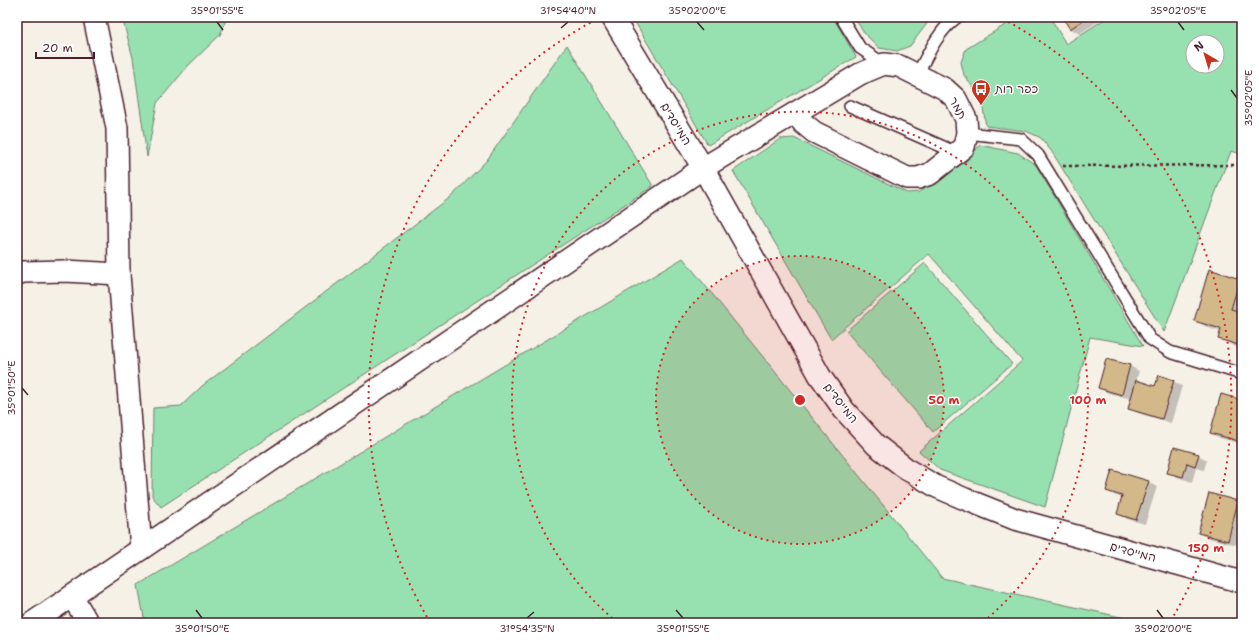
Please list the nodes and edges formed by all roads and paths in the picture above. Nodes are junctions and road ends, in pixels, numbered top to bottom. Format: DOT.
graph roads {
  1 [pos="94,17"];
  2 [pos="612,17"];
  3 [pos="841,17"];
  4 [pos="957,17"];
  5 [pos="884,64"];
  6 [pos="917,75"];
  7 [pos="850,106"];
  8 [pos="796,113"];
  9 [pos="967,133"];
  10 [pos="956,153"];
  11 [pos="1242,165"];
  12 [pos="1045,166"];
  13 [pos="703,168"];
  14 [pos="17,274"];
  15 [pos="119,274"];
  16 [pos="1242,374"];
  17 [pos="141,549"];
  18 [pos="1242,582"];
  19 [pos="72,596"];
  20 [pos="32,623"];
  21 [pos="88,623"];
  1 -- 15 [label="street"];
  2 -- 13 [label="street, המייסדים"];
  3 -- 5 [label="lane"];
  4 -- 6 [label="lane"];
  5 -- 6 [label="street, תמר"];
  5 -- 8 [label="street"];
  6 -- 9 [label="street, תמר"];
  7 -- 10 [label="lane"];
  8 -- 10 [label="street, תמר"];
  8 -- 13 [label="street"];
  9 -- 10 [label="street, תמר"];
  9 -- 12 [label="lane"];
  11 -- 12 [label="path"];
  12 -- 16 [label="lane"];
  13 -- 17 [label="street"];
  13 -- 18 [label="street, המייסדים"];
  14 -- 15 [label="street"];
  15 -- 17 [label="street"];
  17 -- 19 [label="street"];
  19 -- 20 [label="street"];
  19 -- 21 [label="street"];
}
